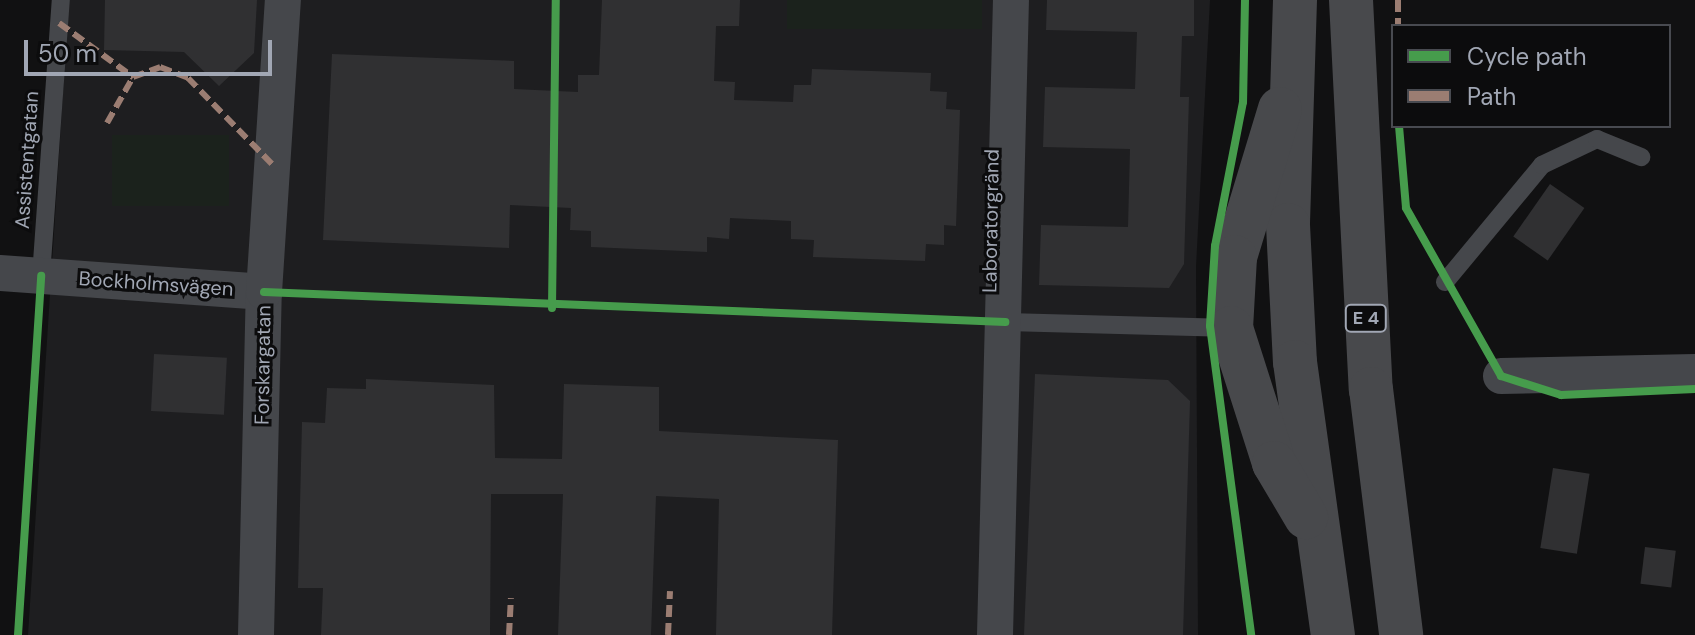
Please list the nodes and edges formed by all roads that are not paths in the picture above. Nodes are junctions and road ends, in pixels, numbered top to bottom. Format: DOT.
graph roads {
  1 [pos="61,0"];
  2 [pos="283,0"];
  3 [pos="1011,0"];
  4 [pos="1295,0"];
  5 [pos="1351,0"];
  6 [pos="1290,81"];
  7 [pos="1641,157"];
  8 [pos="0,273"];
  9 [pos="41,276"];
  10 [pos="1445,282"];
  11 [pos="264,292"];
  12 [pos="1005,322"];
  13 [pos="1231,328"];
  14 [pos="1695,372"];
  15 [pos="1501,376"];
  16 [pos="1314,530"];
  17 [pos="256,635"];
  18 [pos="995,635"];
  19 [pos="1333,635"];
  20 [pos="1401,635"];
  1 -- 9 [label="lane, Assistentgatan"];
  2 -- 11 [label="street, Forskargatan"];
  3 -- 12 [label="street, Laboratorgränd"];
  4 -- 6 [label="highway"];
  5 -- 20 [label="highway, E 4"];
  6 -- 13 [label="highway"];
  6 -- 16 [label="highway"];
  7 -- 10 [label="lane"];
  8 -- 9 [label="street, Bockholmsvägen"];
  9 -- 11 [label="street, Bockholmsvägen"];
  11 -- 17 [label="street, Forskargatan"];
  12 -- 13 [label="lane"];
  12 -- 18 [label="street, Laboratorgränd"];
  13 -- 16 [label="highway"];
  14 -- 15 [label="street"];
  16 -- 19 [label="highway"];
}
